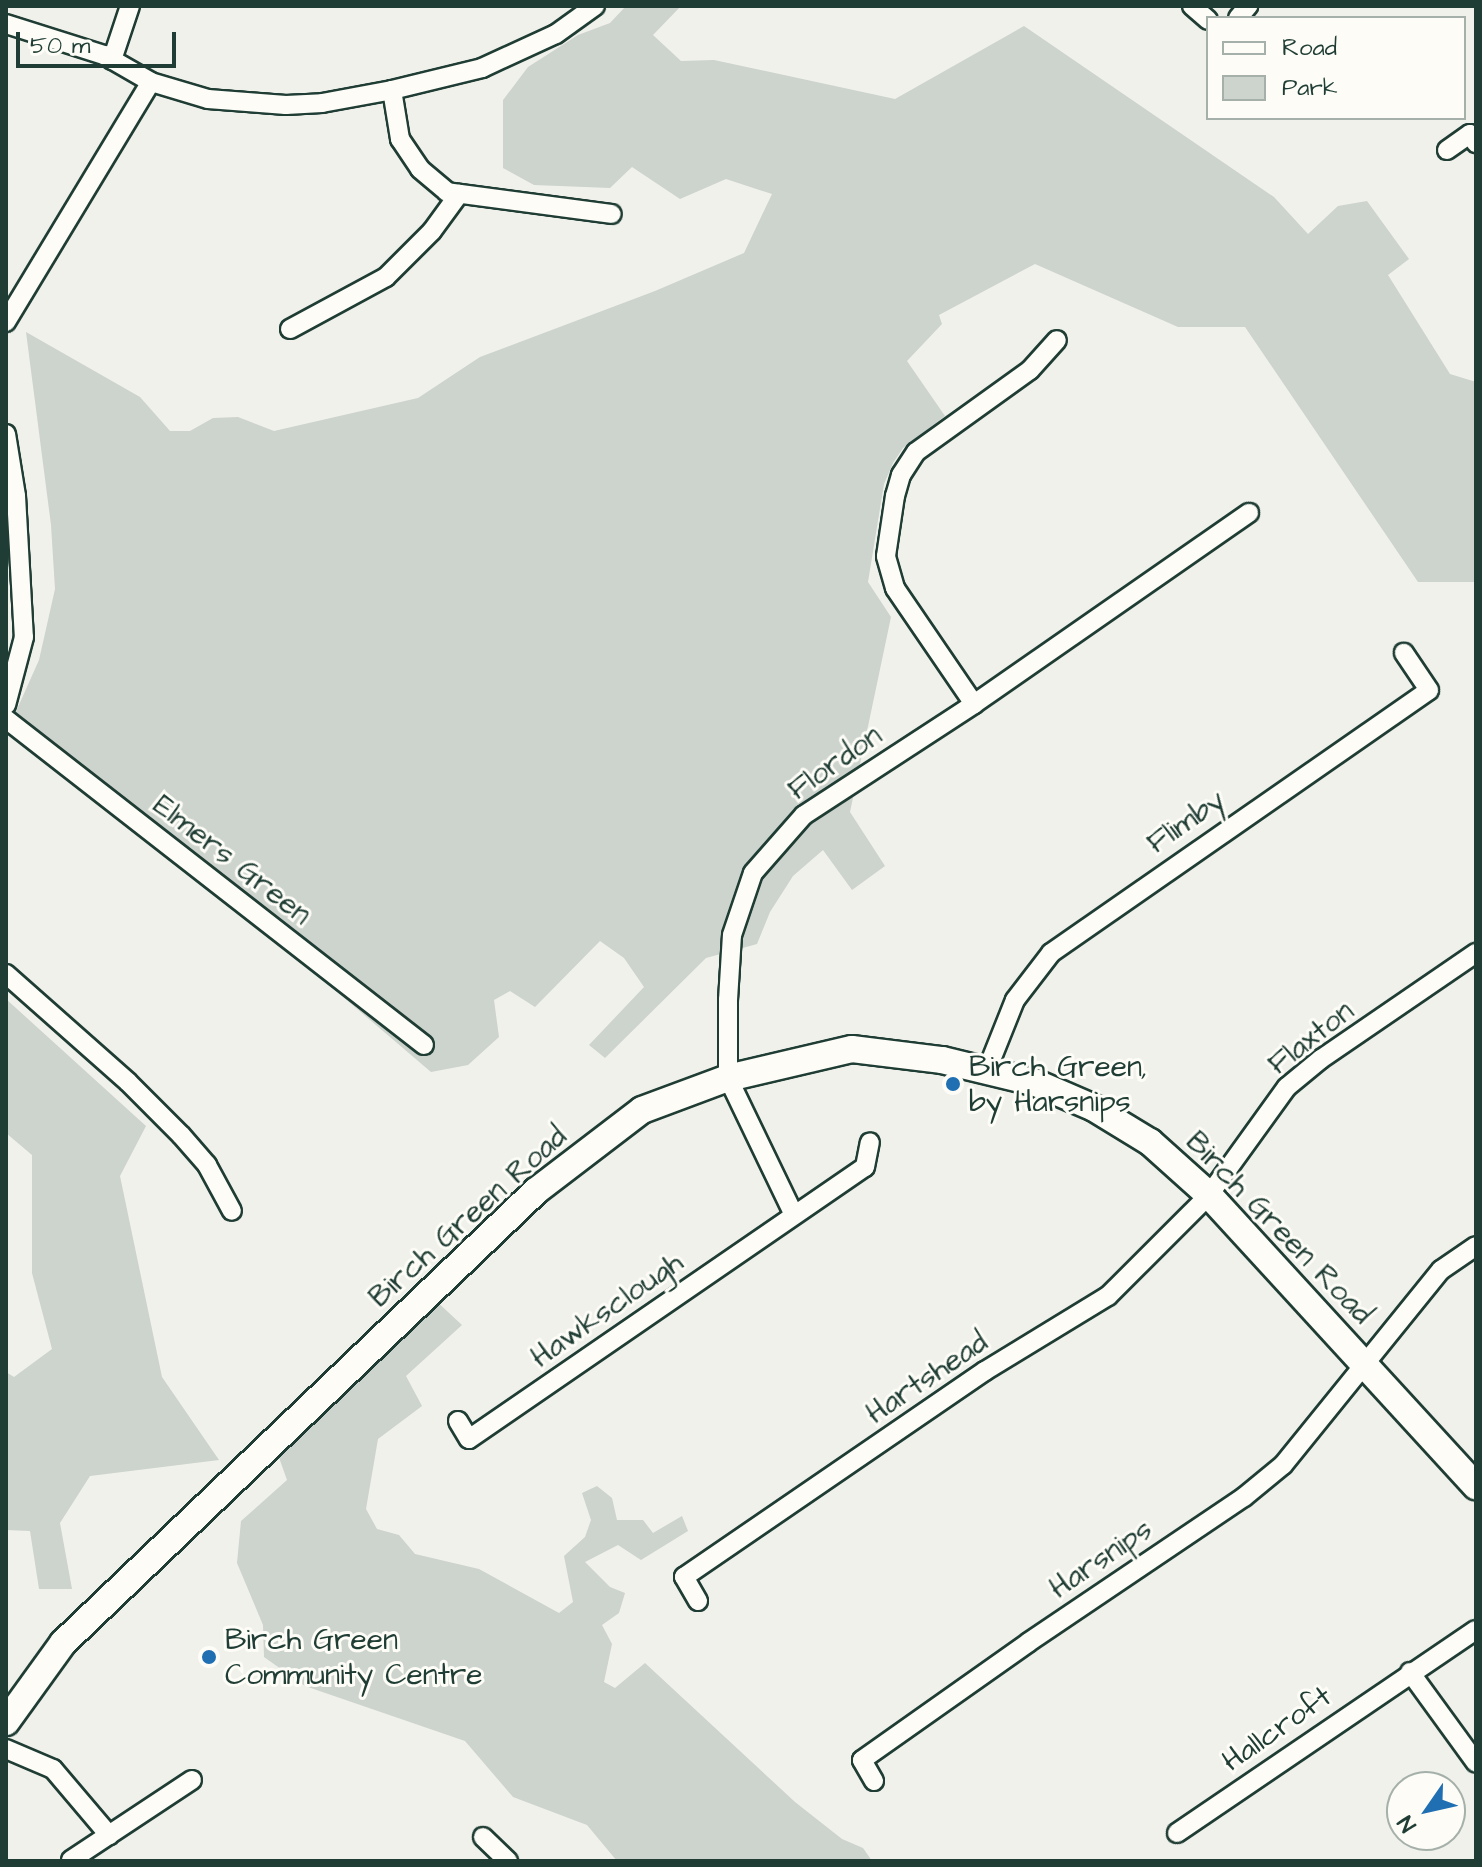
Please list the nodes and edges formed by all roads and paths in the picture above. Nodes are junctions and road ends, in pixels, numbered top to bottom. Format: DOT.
graph roads {
  1 [pos="130,6"];
  2 [pos="595,6"];
  3 [pos="6,24"];
  4 [pos="112,60"];
  5 [pos="151,82"];
  6 [pos="392,90"];
  7 [pos="1474,136"];
  8 [pos="1447,150"];
  9 [pos="459,194"];
  10 [pos="612,214"];
  11 [pos="6,322"];
  12 [pos="290,329"];
  13 [pos="1057,340"];
  14 [pos="6,434"];
  15 [pos="1249,513"];
  16 [pos="1404,653"];
  17 [pos="974,704"];
  18 [pos="6,705"];
  19 [pos="6,719"];
  20 [pos="1476,953"];
  21 [pos="6,974"];
  22 [pos="424,1045"];
  23 [pos="987,1070"];
  24 [pos="728,1078"];
  25 [pos="870,1142"];
  26 [pos="1209,1195"];
  27 [pos="232,1211"];
  28 [pos="794,1215"];
  29 [pos="1476,1246"];
  30 [pos="1363,1362"];
  31 [pos="458,1421"];
  32 [pos="1476,1486"];
  33 [pos="698,1601"];
  34 [pos="1476,1630"];
  35 [pos="1410,1672"];
  36 [pos="6,1722"];
  37 [pos="6,1749"];
  38 [pos="1476,1763"];
  39 [pos="192,1780"];
  40 [pos="874,1781"];
  41 [pos="1177,1833"];
  42 [pos="109,1835"];
  43 [pos="483,1837"];
  44 [pos="71,1860"];
  45 [pos="508,1861"];
  1 -- 4 [label="street"];
  2 -- 6 [label="street"];
  3 -- 4 [label="street"];
  4 -- 5 [label="street"];
  5 -- 6 [label="street"];
  5 -- 11 [label="street"];
  6 -- 9 [label="street"];
  7 -- 8 [label="street"];
  9 -- 10 [label="street"];
  9 -- 12 [label="street"];
  13 -- 17 [label="street"];
  14 -- 18 [label="street"];
  15 -- 17 [label="street, Flordon"];
  16 -- 23 [label="street, Flimby"];
  17 -- 24 [label="street, Flordon"];
  19 -- 22 [label="street, Elmers Green"];
  20 -- 26 [label="street, Flaxton"];
  21 -- 27 [label="street"];
  23 -- 24 [label="street, Birch Green Road"];
  23 -- 26 [label="street, Birch Green Road"];
  24 -- 28 [label="street"];
  24 -- 36 [label="street, Birch Green Road"];
  25 -- 28 [label="street, Hawksclough"];
  26 -- 30 [label="street, Birch Green Road"];
  26 -- 33 [label="street, Hartshead"];
  28 -- 31 [label="street, Hawksclough"];
  29 -- 30 [label="street"];
  30 -- 32 [label="street, Birch Green Road"];
  30 -- 40 [label="street, Harsnips"];
  34 -- 35 [label="street, Hallcroft"];
  35 -- 38 [label="street"];
  35 -- 41 [label="street, Hallcroft"];
  37 -- 42 [label="street"];
  39 -- 42 [label="street"];
  42 -- 44 [label="street"];
  43 -- 45 [label="street"];
}
